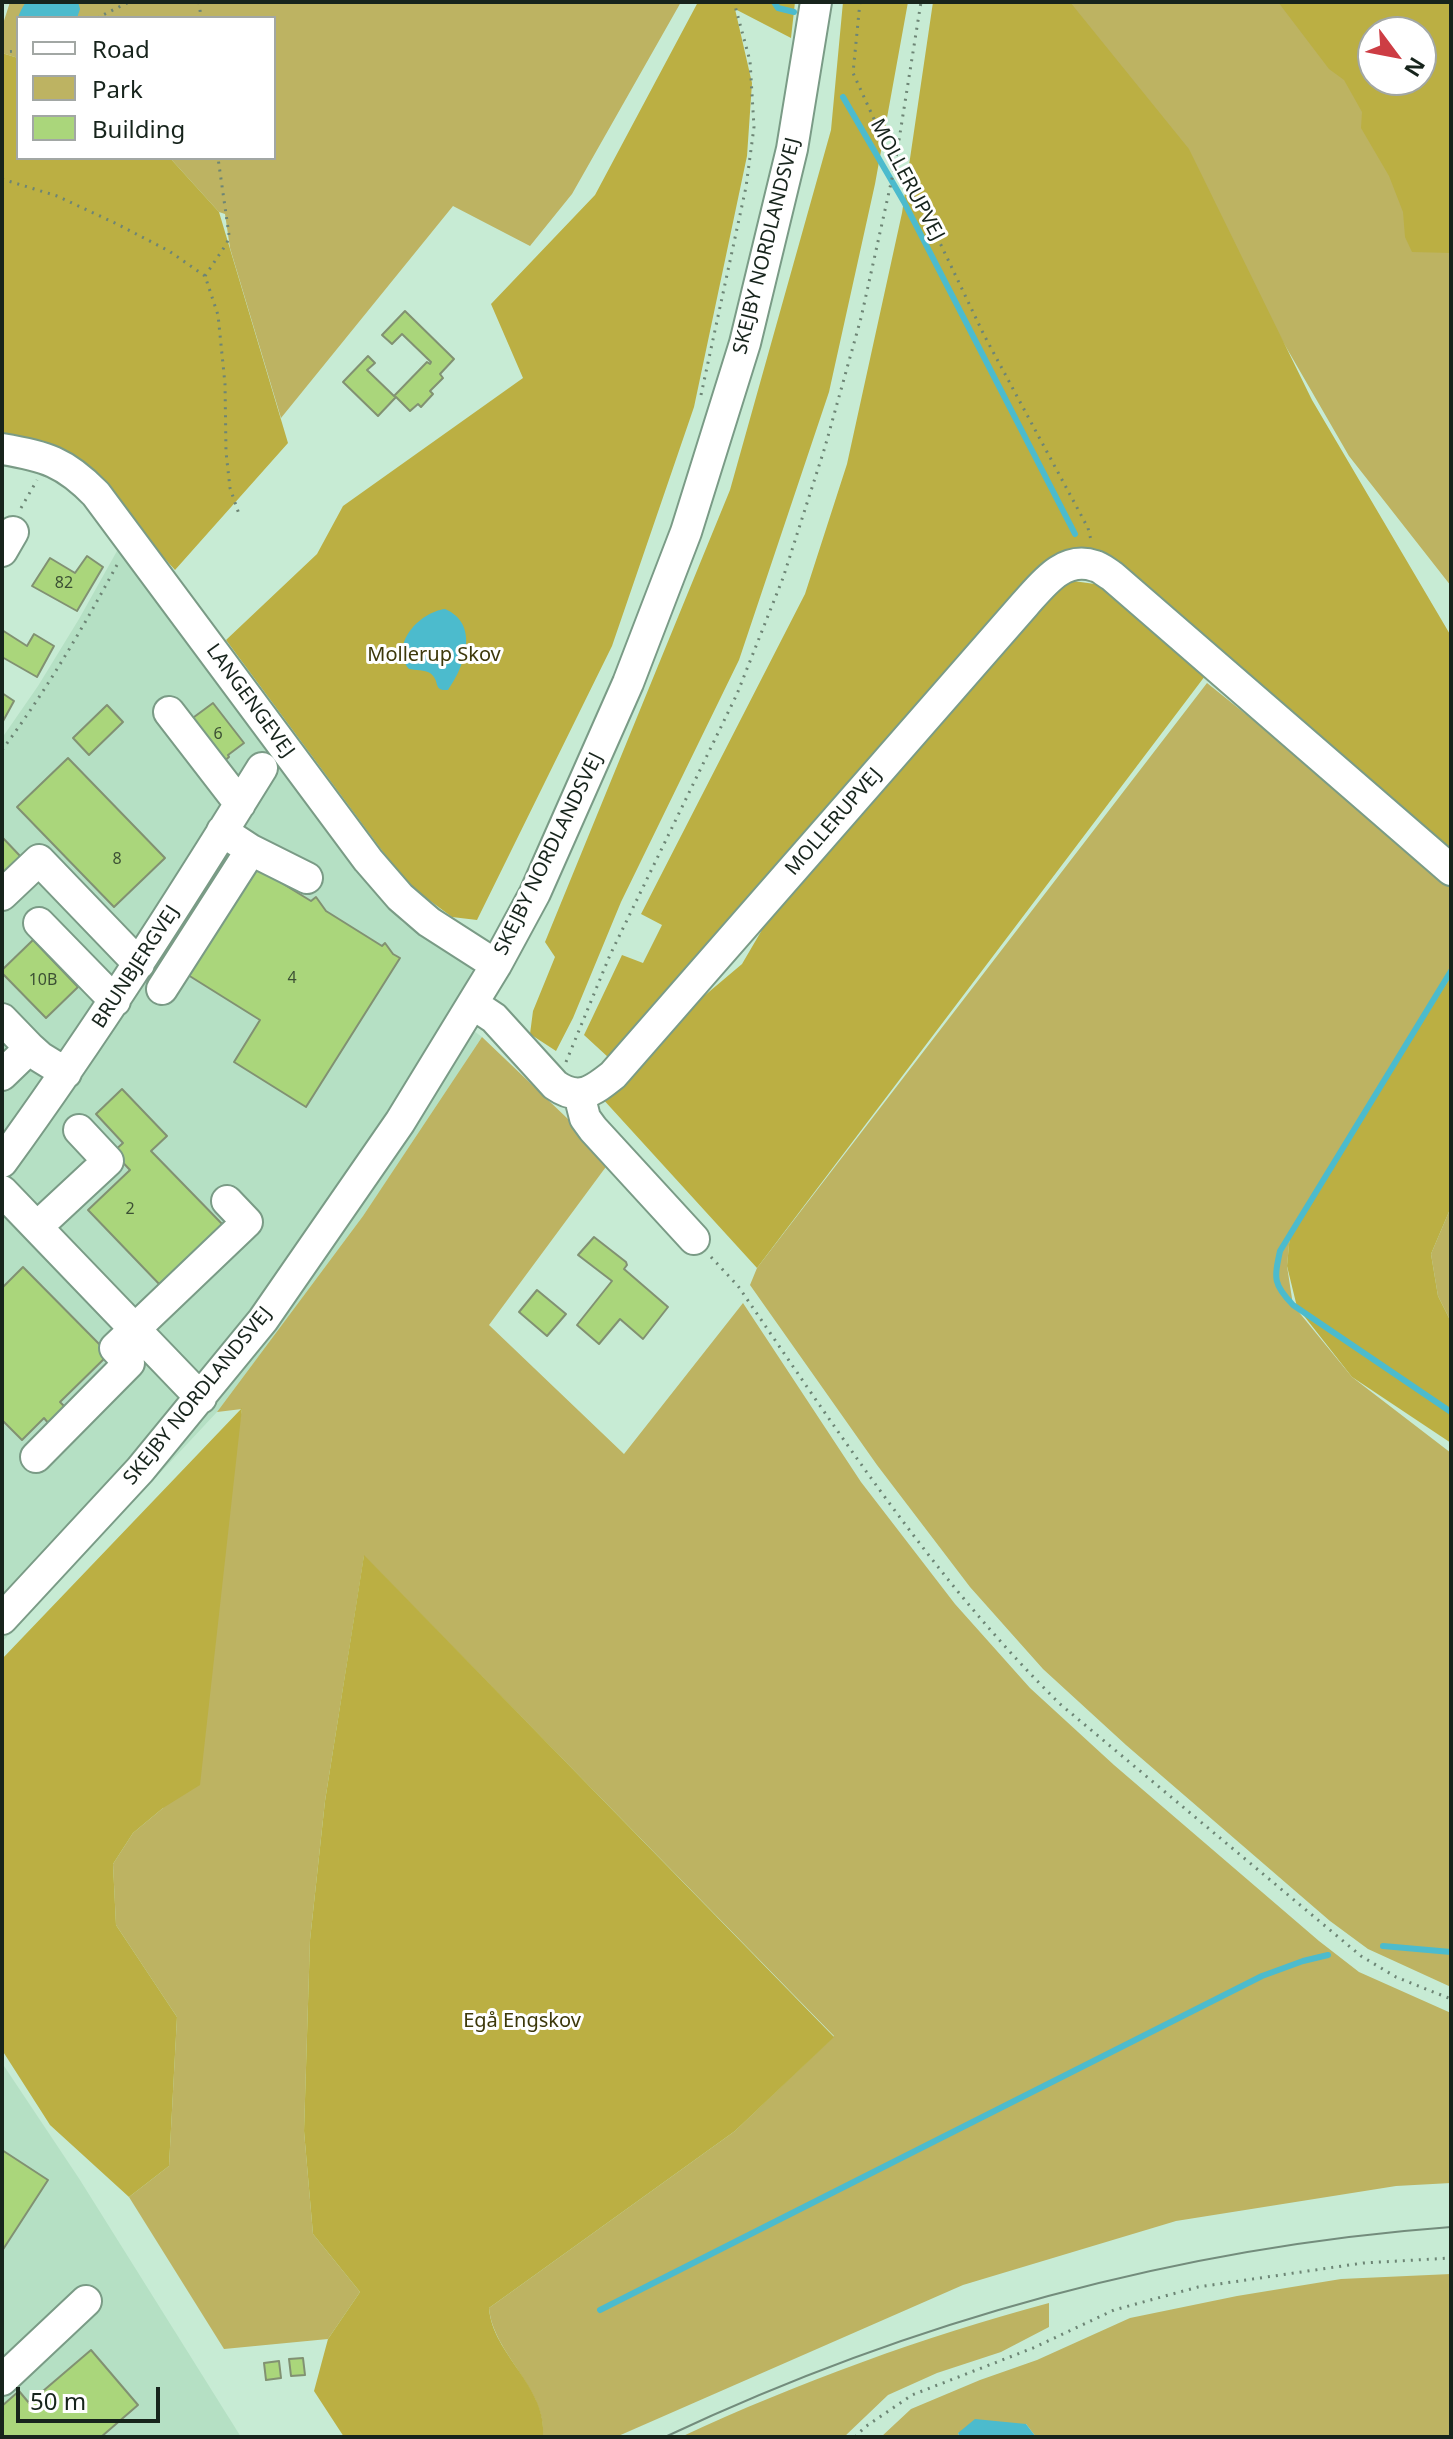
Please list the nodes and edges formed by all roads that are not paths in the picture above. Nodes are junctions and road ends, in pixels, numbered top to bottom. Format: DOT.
graph roads {
  1 [pos="816,2"];
  2 [pos="2,449"];
  3 [pos="169,712"];
  4 [pos="262,768"];
  5 [pos="240,804"];
  6 [pos="222,831"];
  7 [pos="251,850"];
  8 [pos="1451,870"];
  9 [pos="307,878"];
  10 [pos="2,895"];
  11 [pos="39,923"];
  12 [pos="139,964"];
  13 [pos="496,965"];
  14 [pos="162,989"];
  15 [pos="115,1001"];
  16 [pos="473,1004"];
  17 [pos="2,1019"];
  18 [pos="30,1048"];
  19 [pos="66,1073"];
  20 [pos="2,1075"];
  21 [pos="567,1089"];
  22 [pos="79,1130"];
  23 [pos="2,1162"];
  24 [pos="2,1191"];
  25 [pos="227,1201"];
  26 [pos="37,1227"];
  27 [pos="694,1239"];
  28 [pos="135,1329"];
  29 [pos="201,1398"];
  30 [pos="36,1457"];
  31 [pos="2,1619"];
  32 [pos="86,2301"];
  33 [pos="2,2380"];
  1 -- 13 [label="street, SKEJBY NORDLANDSVEJ"];
  2 -- 13 [label="street, LANGENGEVEJ"];
  3 -- 5 [label="street"];
  4 -- 5 [label="street, BRUNBJERGVEJ"];
  5 -- 6 [label="street, BRUNBJERGVEJ"];
  6 -- 7 [label="street"];
  6 -- 12 [label="street, BRUNBJERGVEJ"];
  7 -- 9 [label="street"];
  7 -- 14 [label="street"];
  8 -- 21 [label="street, MOLLERUPVEJ"];
  10 -- 12 [label="street"];
  11 -- 15 [label="street"];
  12 -- 15 [label="street, BRUNBJERGVEJ"];
  13 -- 16 [label="street, SKEJBY NORDLANDSVEJ"];
  15 -- 19 [label="street, BRUNBJERGVEJ"];
  16 -- 21 [label="street"];
  16 -- 29 [label="street, SKEJBY NORDLANDSVEJ"];
  17 -- 18 [label="street"];
  18 -- 19 [label="street"];
  18 -- 20 [label="street"];
  19 -- 23 [label="street, BRUNBJERGVEJ"];
  21 -- 27 [label="street"];
  22 -- 26 [label="street"];
  24 -- 26 [label="street"];
  25 -- 28 [label="street"];
  26 -- 28 [label="street"];
  28 -- 29 [label="street"];
  28 -- 30 [label="street"];
  29 -- 31 [label="street, SKEJBY NORDLANDSVEJ"];
  32 -- 33 [label="street"];
}
